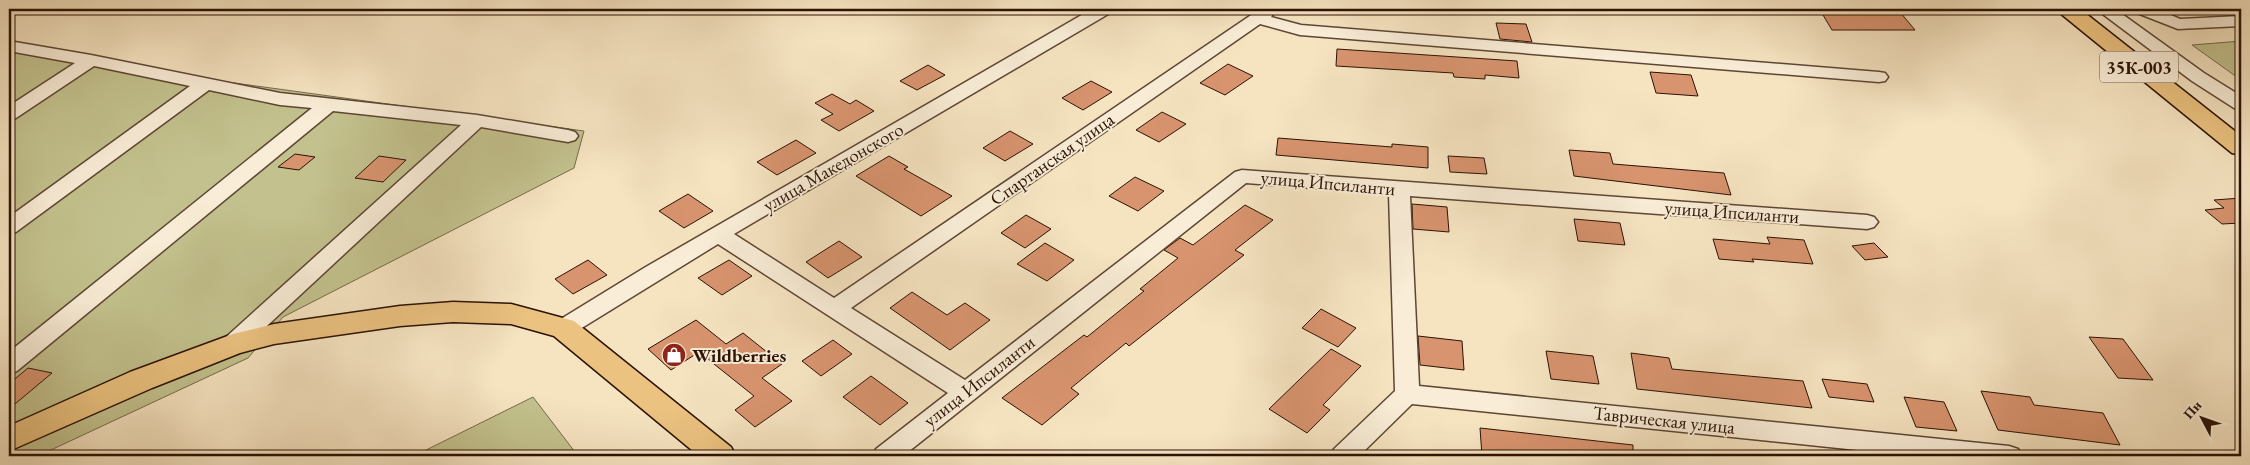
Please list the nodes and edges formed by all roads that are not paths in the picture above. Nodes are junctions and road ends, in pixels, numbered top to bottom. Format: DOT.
graph roads {
  1 [pos="1104,9"];
  2 [pos="2067,9"];
  3 [pos="2104,9"];
  4 [pos="2143,9"];
  5 [pos="1263,14"];
  6 [pos="2241,21"];
  7 [pos="9,46"];
  8 [pos="91,60"];
  9 [pos="1879,77"];
  10 [pos="206,84"];
  11 [pos="2241,104"];
  12 [pos="328,105"];
  13 [pos="9,114"];
  14 [pos="477,121"];
  15 [pos="568,136"];
  16 [pos="2241,148"];
  17 [pos="1399,188"];
  18 [pos="1867,222"];
  19 [pos="9,227"];
  20 [pos="718,234"];
  21 [pos="834,309"];
  22 [pos="564,328"];
  23 [pos="234,344"];
  24 [pos="9,365"];
  25 [pos="964,392"];
  26 [pos="1407,394"];
  27 [pos="9,439"];
  28 [pos="720,456"];
  29 [pos="885,456"];
  30 [pos="1343,456"];
  31 [pos="2009,456"];
  1 -- 20 [label="street, улица Македонского"];
  2 -- 16 [label="main road, 35К-003"];
  3 -- 11 [label="street"];
  4 -- 6 [label="street"];
  5 -- 9 [label="street"];
  5 -- 21 [label="street, Спартанская улица"];
  7 -- 8 [label="street"];
  8 -- 10 [label="street"];
  8 -- 13 [label="street"];
  10 -- 12 [label="street"];
  10 -- 19 [label="street"];
  12 -- 14 [label="street"];
  12 -- 24 [label="street"];
  14 -- 15 [label="street"];
  14 -- 23 [label="street"];
  17 -- 18 [label="street, улица Ипсиланти"];
  17 -- 25 [label="street, улица Ипсиланти"];
  17 -- 26 [label="street"];
  20 -- 21 [label="street"];
  20 -- 22 [label="street, улица Македонского"];
  21 -- 25 [label="street"];
  22 -- 23 [label="main road"];
  22 -- 28 [label="main road"];
  23 -- 27 [label="main road"];
  25 -- 29 [label="street, улица Ипсиланти"];
  26 -- 30 [label="street"];
  26 -- 31 [label="street, Таврическая улица"];
}
